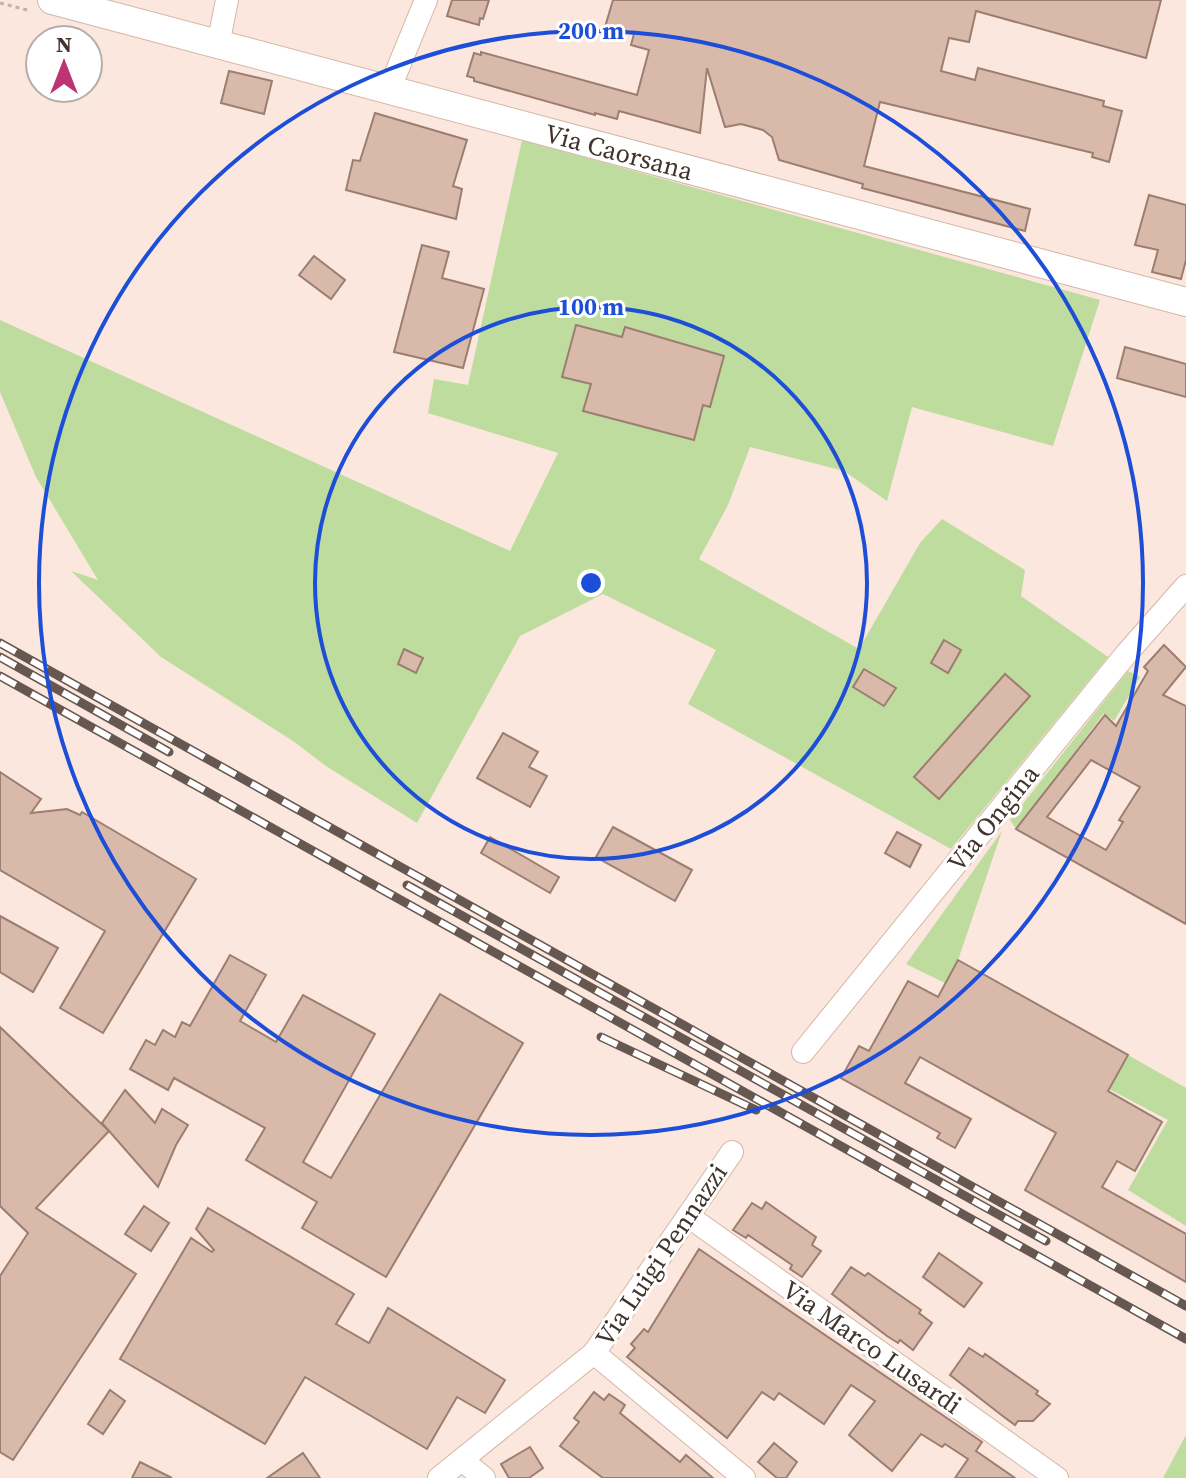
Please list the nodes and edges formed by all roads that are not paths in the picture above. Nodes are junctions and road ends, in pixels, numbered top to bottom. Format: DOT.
graph roads {
  1 [pos="52,0"];
  2 [pos="227,0"];
  3 [pos="426,0"];
  4 [pos="218,45"];
  5 [pos="389,90"];
  6 [pos="1186,302"];
  7 [pos="1186,586"];
  8 [pos="803,1052"];
  9 [pos="732,1152"];
  10 [pos="688,1216"];
  11 [pos="594,1353"];
  12 [pos="462,1460"];
  13 [pos="439,1478"];
  14 [pos="484,1478"];
  15 [pos="744,1478"];
  16 [pos="1057,1478"];
  1 -- 4 [label="main road, Via Caorsana"];
  2 -- 4 [label="street"];
  3 -- 5 [label="street"];
  4 -- 5 [label="main road, Via Caorsana"];
  5 -- 6 [label="main road, Via Caorsana"];
  7 -- 8 [label="street, Via Ongina"];
  9 -- 10 [label="street, Via Luigi Pennazzi"];
  10 -- 11 [label="street, Via Luigi Pennazzi"];
  10 -- 16 [label="street, Via Marco Lusardi"];
  11 -- 12 [label="street, Via Luigi Pennazzi"];
  11 -- 15 [label="street"];
  12 -- 13 [label="street, Via Luigi Pennazzi"];
  12 -- 14 [label="street"];
}
